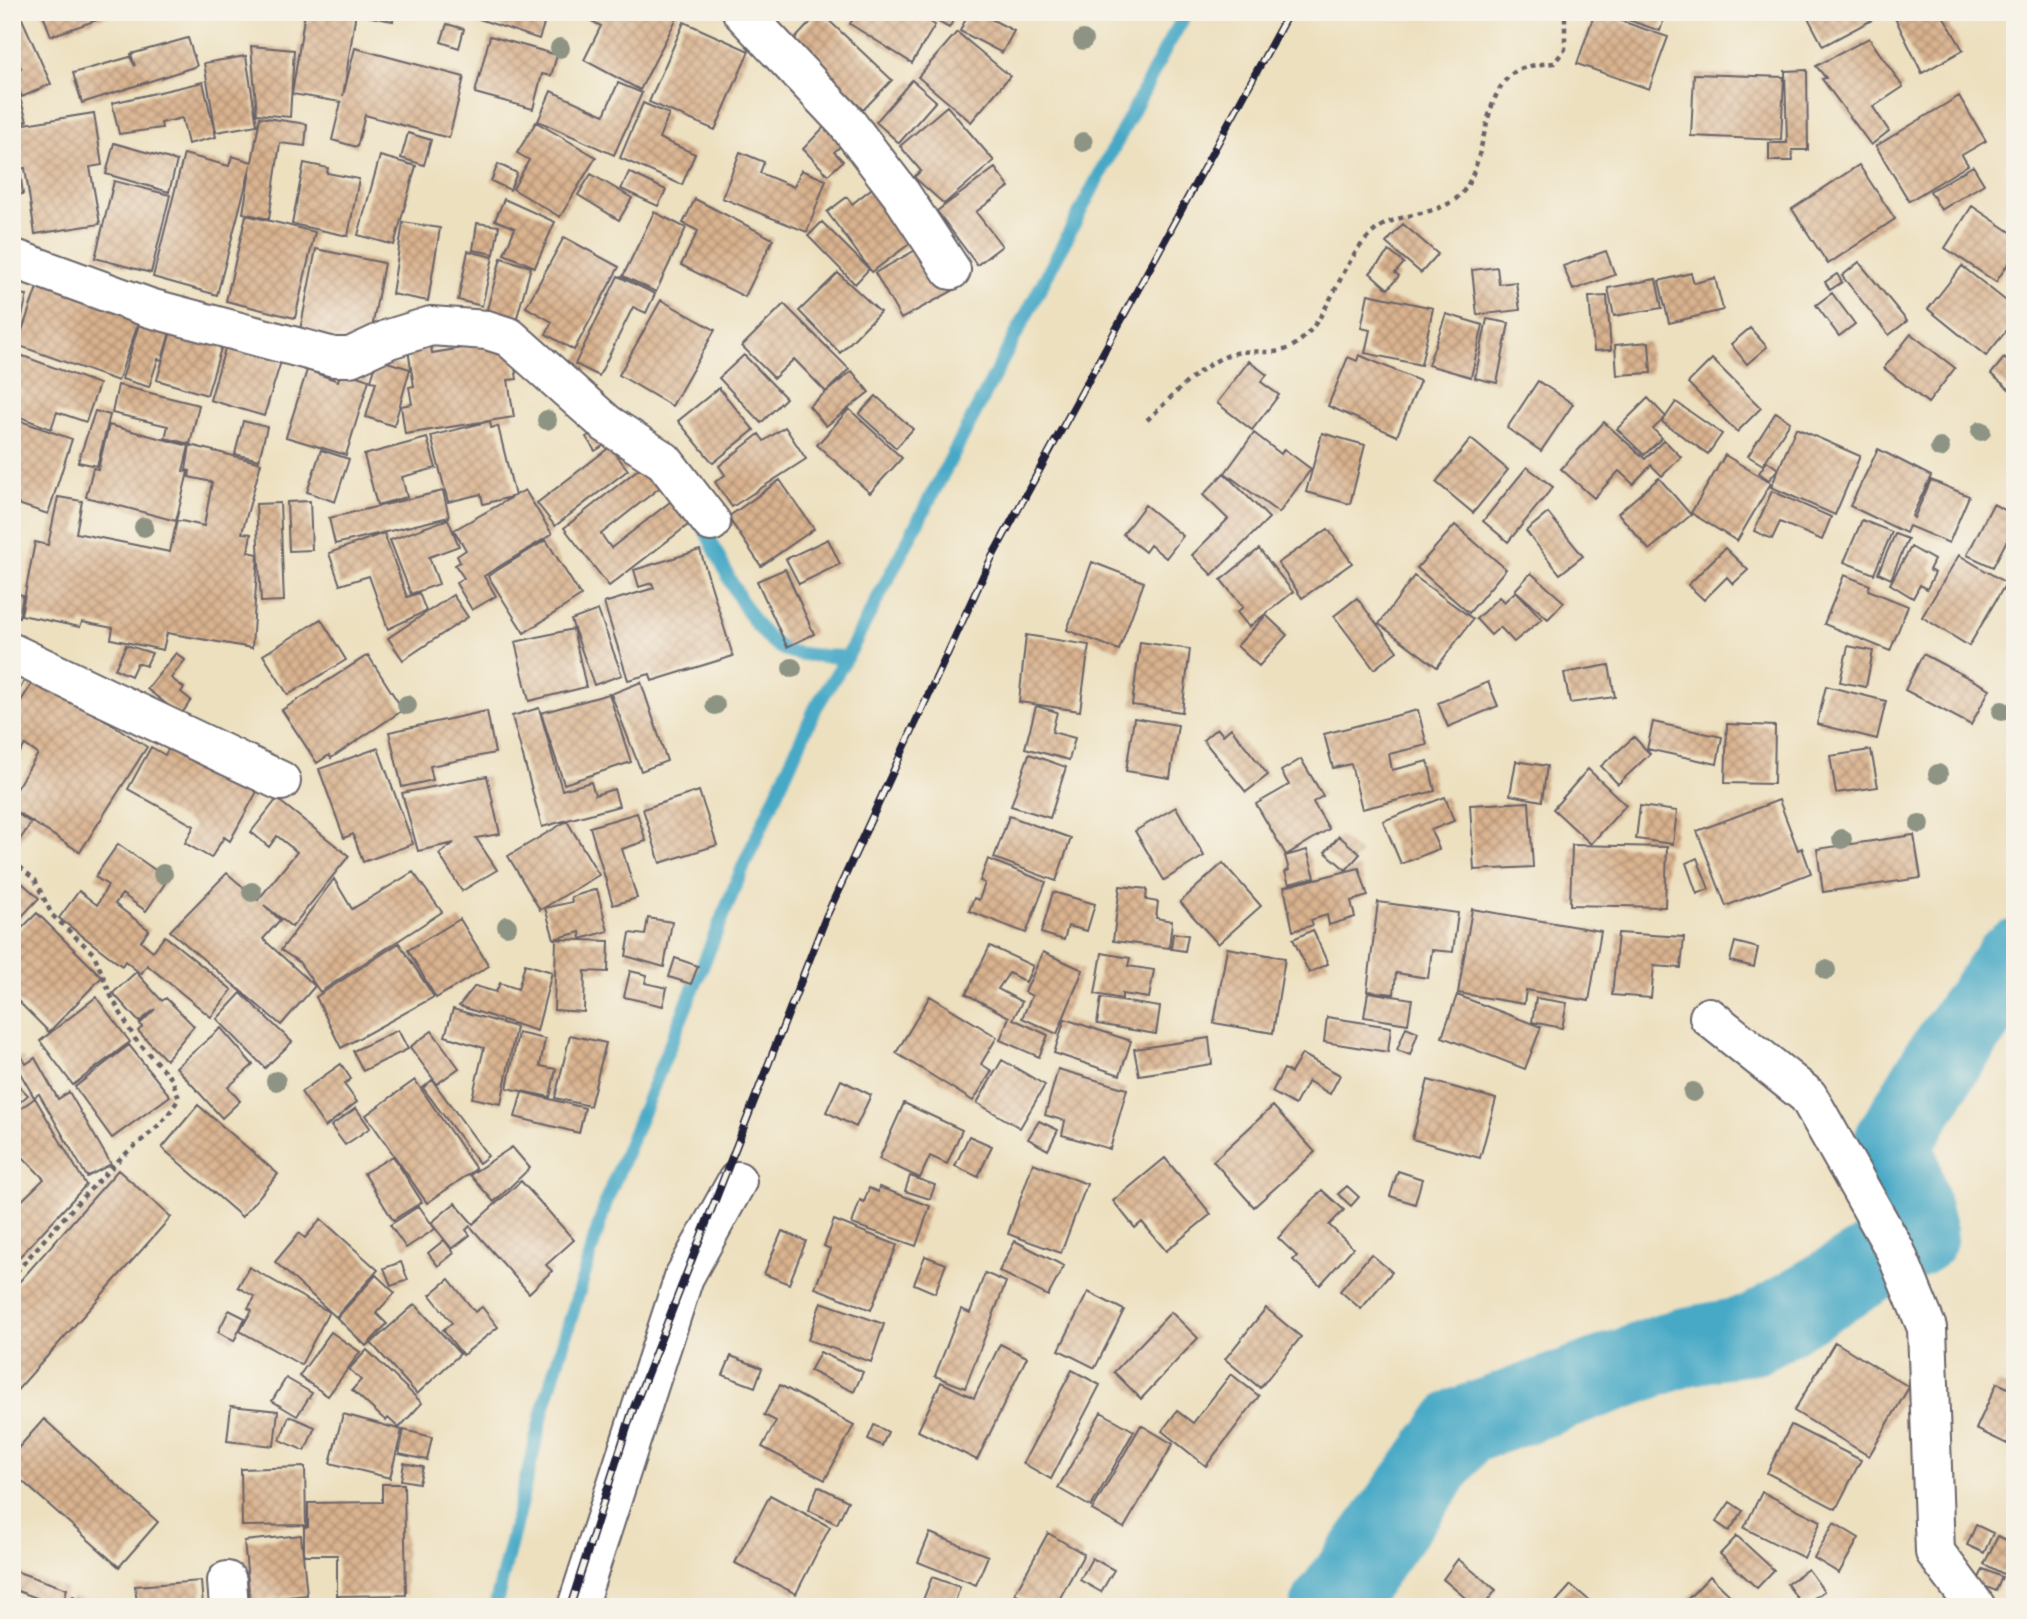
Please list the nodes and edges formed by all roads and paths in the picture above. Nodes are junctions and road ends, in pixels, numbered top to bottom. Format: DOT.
graph roads {
  1 [pos="742,12"];
  2 [pos="1565,12"];
  3 [pos="12,258"];
  4 [pos="951,270"];
  5 [pos="1147,420"];
  6 [pos="711,522"];
  7 [pos="12,653"];
  8 [pos="281,781"];
  9 [pos="12,860"];
  10 [pos="1709,1017"];
  11 [pos="737,1181"];
  12 [pos="12,1277"];
  13 [pos="577,1607"];
  14 [pos="1976,1607"];
  1 -- 4 [label="street"];
  2 -- 5 [label="path"];
  3 -- 6 [label="street"];
  7 -- 8 [label="street"];
  9 -- 12 [label="path"];
  10 -- 14 [label="street"];
  11 -- 13 [label="street"];
}
